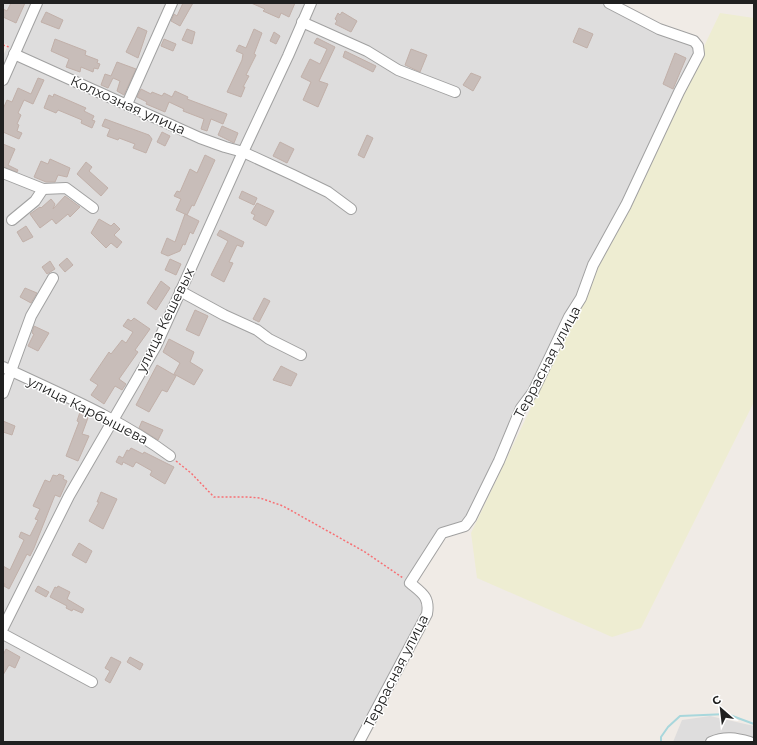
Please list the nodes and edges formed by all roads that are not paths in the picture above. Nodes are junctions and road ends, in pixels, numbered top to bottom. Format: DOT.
graph roads {
  1 [pos="36,3"];
  2 [pos="172,3"];
  3 [pos="311,3"];
  4 [pos="609,3"];
  5 [pos="302,22"];
  6 [pos="14,54"];
  7 [pos="3,80"];
  8 [pos="455,92"];
  9 [pos="127,104"];
  10 [pos="243,152"];
  11 [pos="3,173"];
  12 [pos="43,189"];
  13 [pos="93,208"];
  14 [pos="351,209"];
  15 [pos="12,220"];
  16 [pos="53,278"];
  17 [pos="180,291"];
  18 [pos="301,355"];
  19 [pos="7,369"];
  20 [pos="3,393"];
  21 [pos="112,420"];
  22 [pos="170,456"];
  23 [pos="3,628"];
  24 [pos="3,634"];
  25 [pos="92,682"];
  26 [pos="359,742"];
  27 [pos="711,742"];
  28 [pos="750,742"];
  1 -- 6 [label="street"];
  2 -- 9 [label="street"];
  3 -- 5 [label="street, улица Кешевых"];
  4 -- 26 [label="street, Террасная улица"];
  5 -- 8 [label="street"];
  5 -- 10 [label="street, улица Кешевых"];
  6 -- 7 [label="street"];
  6 -- 9 [label="street, Колхозная улица"];
  9 -- 10 [label="street, Колхозная улица"];
  10 -- 14 [label="street, Колхозная улица"];
  10 -- 17 [label="street, улица Кешевых"];
  11 -- 12 [label="street"];
  12 -- 13 [label="street"];
  12 -- 15 [label="street"];
  16 -- 19 [label="street"];
  17 -- 18 [label="street"];
  17 -- 21 [label="street, улица Кешевых"];
  19 -- 20 [label="street"];
  19 -- 21 [label="street, улица Карбышева"];
  21 -- 22 [label="street, улица Карбышева"];
  21 -- 23 [label="street, улица Кешевых"];
  24 -- 25 [label="street"];
  27 -- 28 [label="street"];
}
